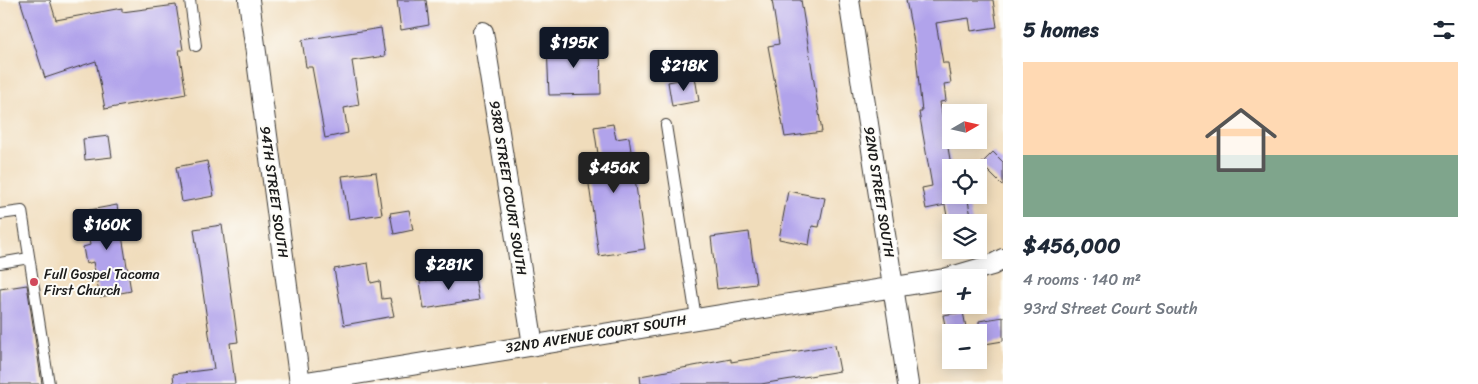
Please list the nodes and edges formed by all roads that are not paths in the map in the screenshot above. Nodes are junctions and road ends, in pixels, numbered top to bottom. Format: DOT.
graph roads {
  1 [pos="190,0"];
  2 [pos="249,0"];
  3 [pos="850,0"];
  4 [pos="483,32"];
  5 [pos="196,46"];
  6 [pos="666,125"];
  7 [pos="0,214"];
  8 [pos="29,258"];
  9 [pos="1003,259"];
  10 [pos="0,263"];
  11 [pos="893,286"];
  12 [pos="696,318"];
  13 [pos="533,344"];
  14 [pos="300,383"];
  15 [pos="49,384"];
  16 [pos="908,384"];
  1 -- 5 [label="lane"];
  2 -- 14 [label="street, 94TH STREET SOUTH"];
  3 -- 11 [label="street, 92ND STREET SOUTH"];
  4 -- 13 [label="street, 93RD STREET COURT SOUTH"];
  6 -- 12 [label="lane"];
  7 -- 8 [label="lane"];
  8 -- 10 [label="lane"];
  8 -- 15 [label="lane"];
  9 -- 11 [label="street, 32ND AVENUE COURT SOUTH"];
  11 -- 12 [label="street, 32ND AVENUE COURT SOUTH"];
  11 -- 16 [label="street, 92ND STREET SOUTH"];
  12 -- 13 [label="street, 32ND AVENUE COURT SOUTH"];
  13 -- 14 [label="street, 32ND AVENUE COURT SOUTH"];
}
